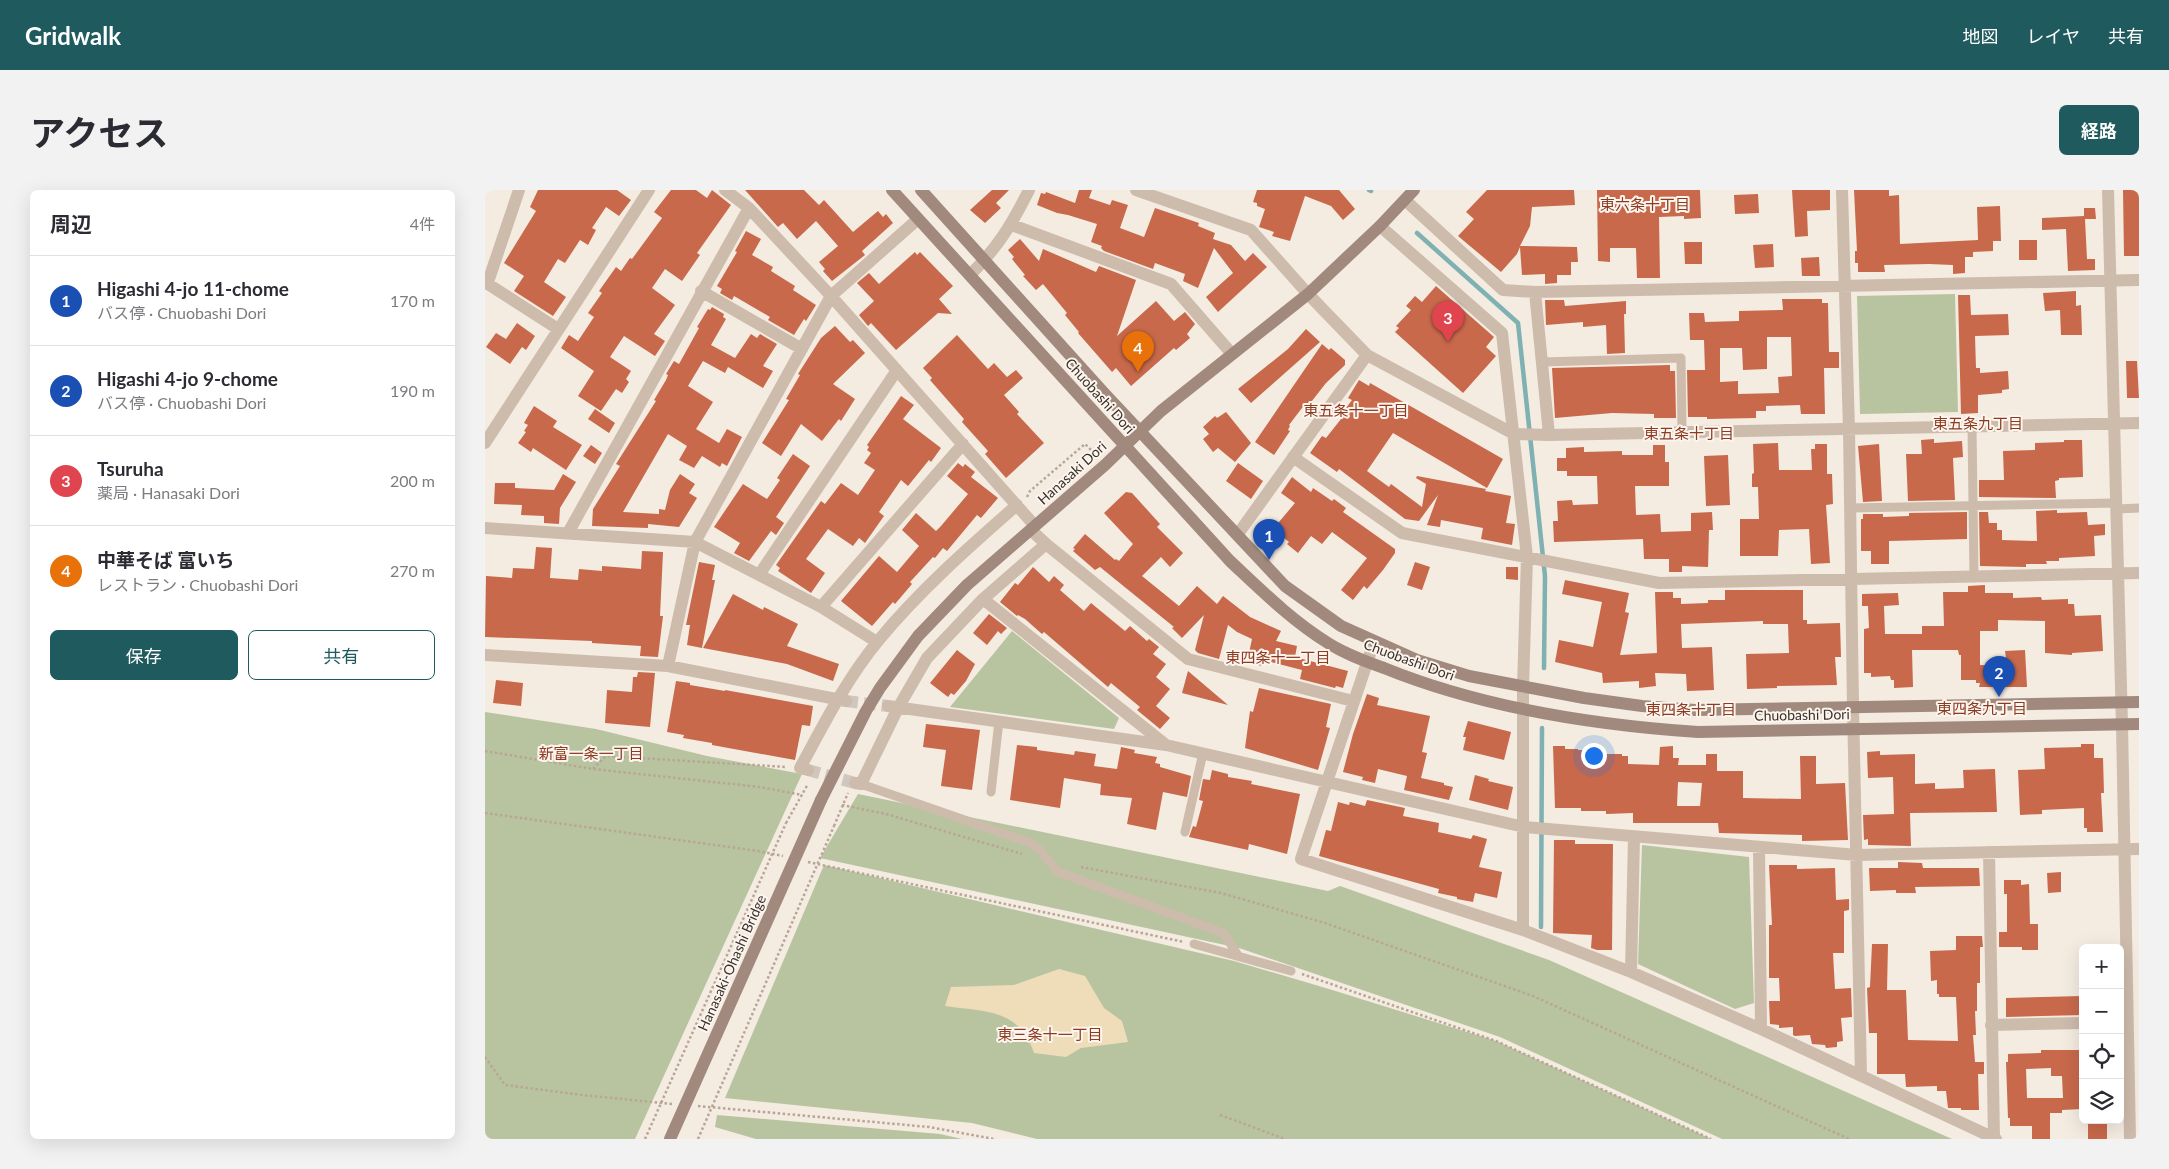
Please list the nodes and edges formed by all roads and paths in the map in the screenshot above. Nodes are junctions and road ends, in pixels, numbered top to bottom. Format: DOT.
graph roads {
  1 [pos="519,190"];
  2 [pos="649,190"];
  3 [pos="725,190"];
  4 [pos="892,190"];
  5 [pos="921,190"];
  6 [pos="1029,190"];
  7 [pos="1139,190"];
  8 [pos="1414,190"];
  9 [pos="1842,190"];
  10 [pos="2108,190"];
  11 [pos="1405,200"];
  12 [pos="749,208"];
  13 [pos="918,219"];
  14 [pos="1012,225"];
  15 [pos="1380,226"];
  16 [pos="985,260"];
  17 [pos="971,274"];
  18 [pos="2139,280"];
  19 [pos="2109,281"];
  20 [pos="486,282"];
  21 [pos="1845,286"];
  22 [pos="701,291"];
  23 [pos="1535,292"];
  24 [pos="1308,294"];
  25 [pos="831,296"];
  26 [pos="559,329"];
  27 [pos="802,349"];
  28 [pos="1232,354"];
  29 [pos="1367,354"];
  30 [pos="1541,362"];
  31 [pos="897,370"];
  32 [pos="2139,422"];
  33 [pos="2115,423"];
  34 [pos="1972,426"];
  35 [pos="1849,429"];
  36 [pos="489,430"];
  37 [pos="1141,431"];
  38 [pos="1682,432"];
  39 [pos="1518,434"];
  40 [pos="1544,435"];
  41 [pos="485,443"];
  42 [pos="963,444"];
  43 [pos="1085,444"];
  44 [pos="1125,446"];
  45 [pos="1293,457"];
  46 [pos="1973,506"];
  47 [pos="2117,506"];
  48 [pos="1019,508"];
  49 [pos="1850,508"];
  50 [pos="2139,508"];
  51 [pos="485,528"];
  52 [pos="1033,528"];
  53 [pos="568,533"];
  54 [pos="1238,534"];
  55 [pos="695,542"];
  56 [pos="1046,544"];
  57 [pos="1532,558"];
  58 [pos="2139,573"];
  59 [pos="2119,574"];
  60 [pos="759,575"];
  61 [pos="1974,576"];
  62 [pos="1852,579"];
  63 [pos="983,599"];
  64 [pos="821,607"];
  65 [pos="877,642"];
  66 [pos="1374,642"];
  67 [pos="485,655"];
  68 [pos="1367,662"];
  69 [pos="668,666"];
  70 [pos="1523,687"];
  71 [pos="841,700"];
  72 [pos="1353,701"];
  73 [pos="2139,702"];
  74 [pos="2122,703"];
  75 [pos="893,707"];
  76 [pos="1853,707"];
  77 [pos="1523,708"];
  78 [pos="999,721"];
  79 [pos="2139,724"];
  80 [pos="2122,725"];
  81 [pos="1853,729"];
  82 [pos="1166,745"];
  83 [pos="485,751"];
  84 [pos="1203,753"];
  85 [pos="804,769"];
  86 [pos="593,770"];
  87 [pos="1329,782"];
  88 [pos="858,783"];
  89 [pos="991,792"];
  90 [pos="802,795"];
  91 [pos="846,796"];
  92 [pos="821,800"];
  93 [pos="842,805"];
  94 [pos="485,813"];
  95 [pos="786,822"];
  96 [pos="1530,828"];
  97 [pos="1185,832"];
  98 [pos="1634,836"];
  99 [pos="1759,847"];
  100 [pos="2124,849"];
  101 [pos="2139,849"];
  102 [pos="1989,852"];
  103 [pos="1023,854"];
  104 [pos="1857,855"];
  105 [pos="786,857"];
  106 [pos="805,861"];
  107 [pos="1074,865"];
  108 [pos="1523,930"];
  109 [pos="1194,944"];
  110 [pos="1237,954"];
  111 [pos="2133,966"];
  112 [pos="1291,971"];
  113 [pos="1631,972"];
  114 [pos="2124,1022"];
  115 [pos="2079,1023"];
  116 [pos="1991,1025"];
  117 [pos="1761,1029"];
  118 [pos="485,1057"];
  119 [pos="1861,1076"];
  120 [pos="2134,1085"];
  121 [pos="681,1104"];
  122 [pos="691,1105"];
  123 [pos="1221,1116"];
  124 [pos="1995,1138"];
  125 [pos="645,1139"];
  126 [pos="670,1139"];
  127 [pos="699,1139"];
  128 [pos="995,1139"];
  129 [pos="1285,1139"];
  130 [pos="1711,1139"];
  131 [pos="1849,1139"];
  132 [pos="2130,1139"];
  1 -- 20 [label="street"];
  2 -- 26 [label="street"];
  3 -- 12 [label="street"];
  4 -- 13 [label="street, Chuobashi Dori"];
  5 -- 16 [label="street, Chuobashi Dori"];
  6 -- 14 [label="street"];
  7 -- 24 [label="street"];
  8 -- 11 [label="street, Hanasaki Dori"];
  9 -- 21 [label="street"];
  10 -- 19 [label="street"];
  11 -- 15 [label="street, Hanasaki Dori"];
  11 -- 23 [label="street"];
  12 -- 22 [label="street"];
  12 -- 25 [label="street"];
  13 -- 17 [label="street, Chuobashi Dori"];
  13 -- 25 [label="street"];
  14 -- 16 [label="street"];
  14 -- 28 [label="street"];
  15 -- 24 [label="street, Hanasaki Dori"];
  15 -- 39 [label="street"];
  16 -- 17 [label="street"];
  16 -- 37 [label="street, Chuobashi Dori"];
  17 -- 44 [label="street, Chuobashi Dori"];
  18 -- 19 [label="street"];
  19 -- 21 [label="street"];
  19 -- 33 [label="street"];
  20 -- 26 [label="street"];
  21 -- 23 [label="street"];
  21 -- 35 [label="street"];
  22 -- 27 [label="street"];
  22 -- 53 [label="street"];
  23 -- 30 [label="street"];
  24 -- 28 [label="street, Hanasaki Dori"];
  24 -- 29 [label="street"];
  25 -- 27 [label="street"];
  25 -- 31 [label="street"];
  26 -- 36 [label="street"];
  27 -- 55 [label="street"];
  28 -- 37 [label="street, Hanasaki Dori"];
  29 -- 39 [label="street"];
  29 -- 45 [label="street"];
  30 -- 38 [label="lane"];
  30 -- 40 [label="street"];
  31 -- 42 [label="street"];
  31 -- 60 [label="street"];
  32 -- 33 [label="street"];
  33 -- 34 [label="street"];
  33 -- 47 [label="street"];
  34 -- 35 [label="street"];
  34 -- 46 [label="lane"];
  35 -- 38 [label="street"];
  35 -- 49 [label="street"];
  36 -- 41 [label="street"];
  37 -- 44 [label="street, Hanasaki Dori"];
  37 -- 54 [label="street, Chuobashi Dori"];
  38 -- 40 [label="street"];
  39 -- 40 [label="street"];
  39 -- 57 [label="street"];
  42 -- 48 [label="street"];
  42 -- 64 [label="street"];
  43 -- 48 [label="path"];
  44 -- 52 [label="street, Hanasaki Dori"];
  44 -- 68 [label="street, Chuobashi Dori"];
  45 -- 54 [label="street"];
  45 -- 57 [label="street"];
  46 -- 47 [label="lane"];
  46 -- 49 [label="lane"];
  46 -- 61 [label="lane"];
  47 -- 50 [label="lane"];
  47 -- 59 [label="street"];
  48 -- 52 [label="street"];
  48 -- 65 [label="street"];
  49 -- 62 [label="street"];
  51 -- 53 [label="street"];
  52 -- 56 [label="street"];
  52 -- 92 [label="street, Hanasaki Dori"];
  53 -- 55 [label="street"];
  54 -- 66 [label="street, Chuobashi Dori"];
  55 -- 60 [label="street"];
  55 -- 69 [label="street"];
  56 -- 63 [label="street"];
  56 -- 72 [label="street"];
  57 -- 62 [label="street"];
  57 -- 70 [label="street"];
  58 -- 59 [label="street"];
  59 -- 61 [label="street"];
  59 -- 74 [label="street"];
  60 -- 64 [label="street"];
  61 -- 62 [label="street"];
  62 -- 76 [label="street"];
  63 -- 75 [label="street"];
  63 -- 82 [label="street"];
  64 -- 65 [label="street"];
  65 -- 71 [label="street"];
  66 -- 68 [label="street"];
  66 -- 70 [label="street, Chuobashi Dori"];
  67 -- 69 [label="street"];
  68 -- 72 [label="street"];
  68 -- 77 [label="street, Chuobashi Dori"];
  69 -- 71 [label="street"];
  70 -- 76 [label="street, Chuobashi Dori"];
  70 -- 77 [label="street"];
  71 -- 85 [label="street"];
  72 -- 87 [label="street"];
  73 -- 74 [label="street, Chuobashi Dori"];
  74 -- 76 [label="street, Chuobashi Dori"];
  74 -- 80 [label="street"];
  75 -- 78 [label="street"];
  75 -- 88 [label="street"];
  76 -- 81 [label="street"];
  77 -- 81 [label="street, Chuobashi Dori"];
  77 -- 96 [label="street"];
  78 -- 82 [label="street"];
  78 -- 89 [label="lane"];
  79 -- 80 [label="street, Chuobashi Dori"];
  80 -- 81 [label="street, Chuobashi Dori"];
  80 -- 100 [label="street"];
  81 -- 104 [label="street"];
  82 -- 84 [label="street"];
  83 -- 86 [label="path"];
  84 -- 87 [label="street"];
  84 -- 97 [label="lane"];
  85 -- 86 [label="path"];
  86 -- 90 [label="path"];
  87 -- 96 [label="street"];
  87 -- 108 [label="street"];
  88 -- 110 [label="lane"];
  91 -- 93 [label="path"];
  92 -- 126 [label="street, Hanasaki-Ohashi Bridge, bridge"];
  93 -- 103 [label="path"];
  93 -- 127 [label="path, bridge"];
  94 -- 105 [label="path"];
  95 -- 125 [label="path, bridge"];
  96 -- 98 [label="street"];
  96 -- 108 [label="street"];
  98 -- 99 [label="street"];
  98 -- 113 [label="street"];
  99 -- 104 [label="street"];
  99 -- 117 [label="street"];
  100 -- 101 [label="street"];
  100 -- 102 [label="street"];
  100 -- 111 [label="street"];
  102 -- 104 [label="street"];
  102 -- 116 [label="street"];
  104 -- 119 [label="street"];
  106 -- 109 [label="path"];
  107 -- 131 [label="path"];
  108 -- 113 [label="street"];
  109 -- 110 [label="lane"];
  110 -- 112 [label="lane"];
  111 -- 114 [label="street"];
  112 -- 130 [label="path"];
  113 -- 117 [label="street"];
  114 -- 120 [label="street"];
  115 -- 116 [label="street"];
  116 -- 124 [label="street"];
  117 -- 119 [label="street"];
  118 -- 121 [label="path"];
  119 -- 124 [label="street"];
  120 -- 132 [label="street"];
  122 -- 128 [label="path"];
  123 -- 129 [label="path"];
}
